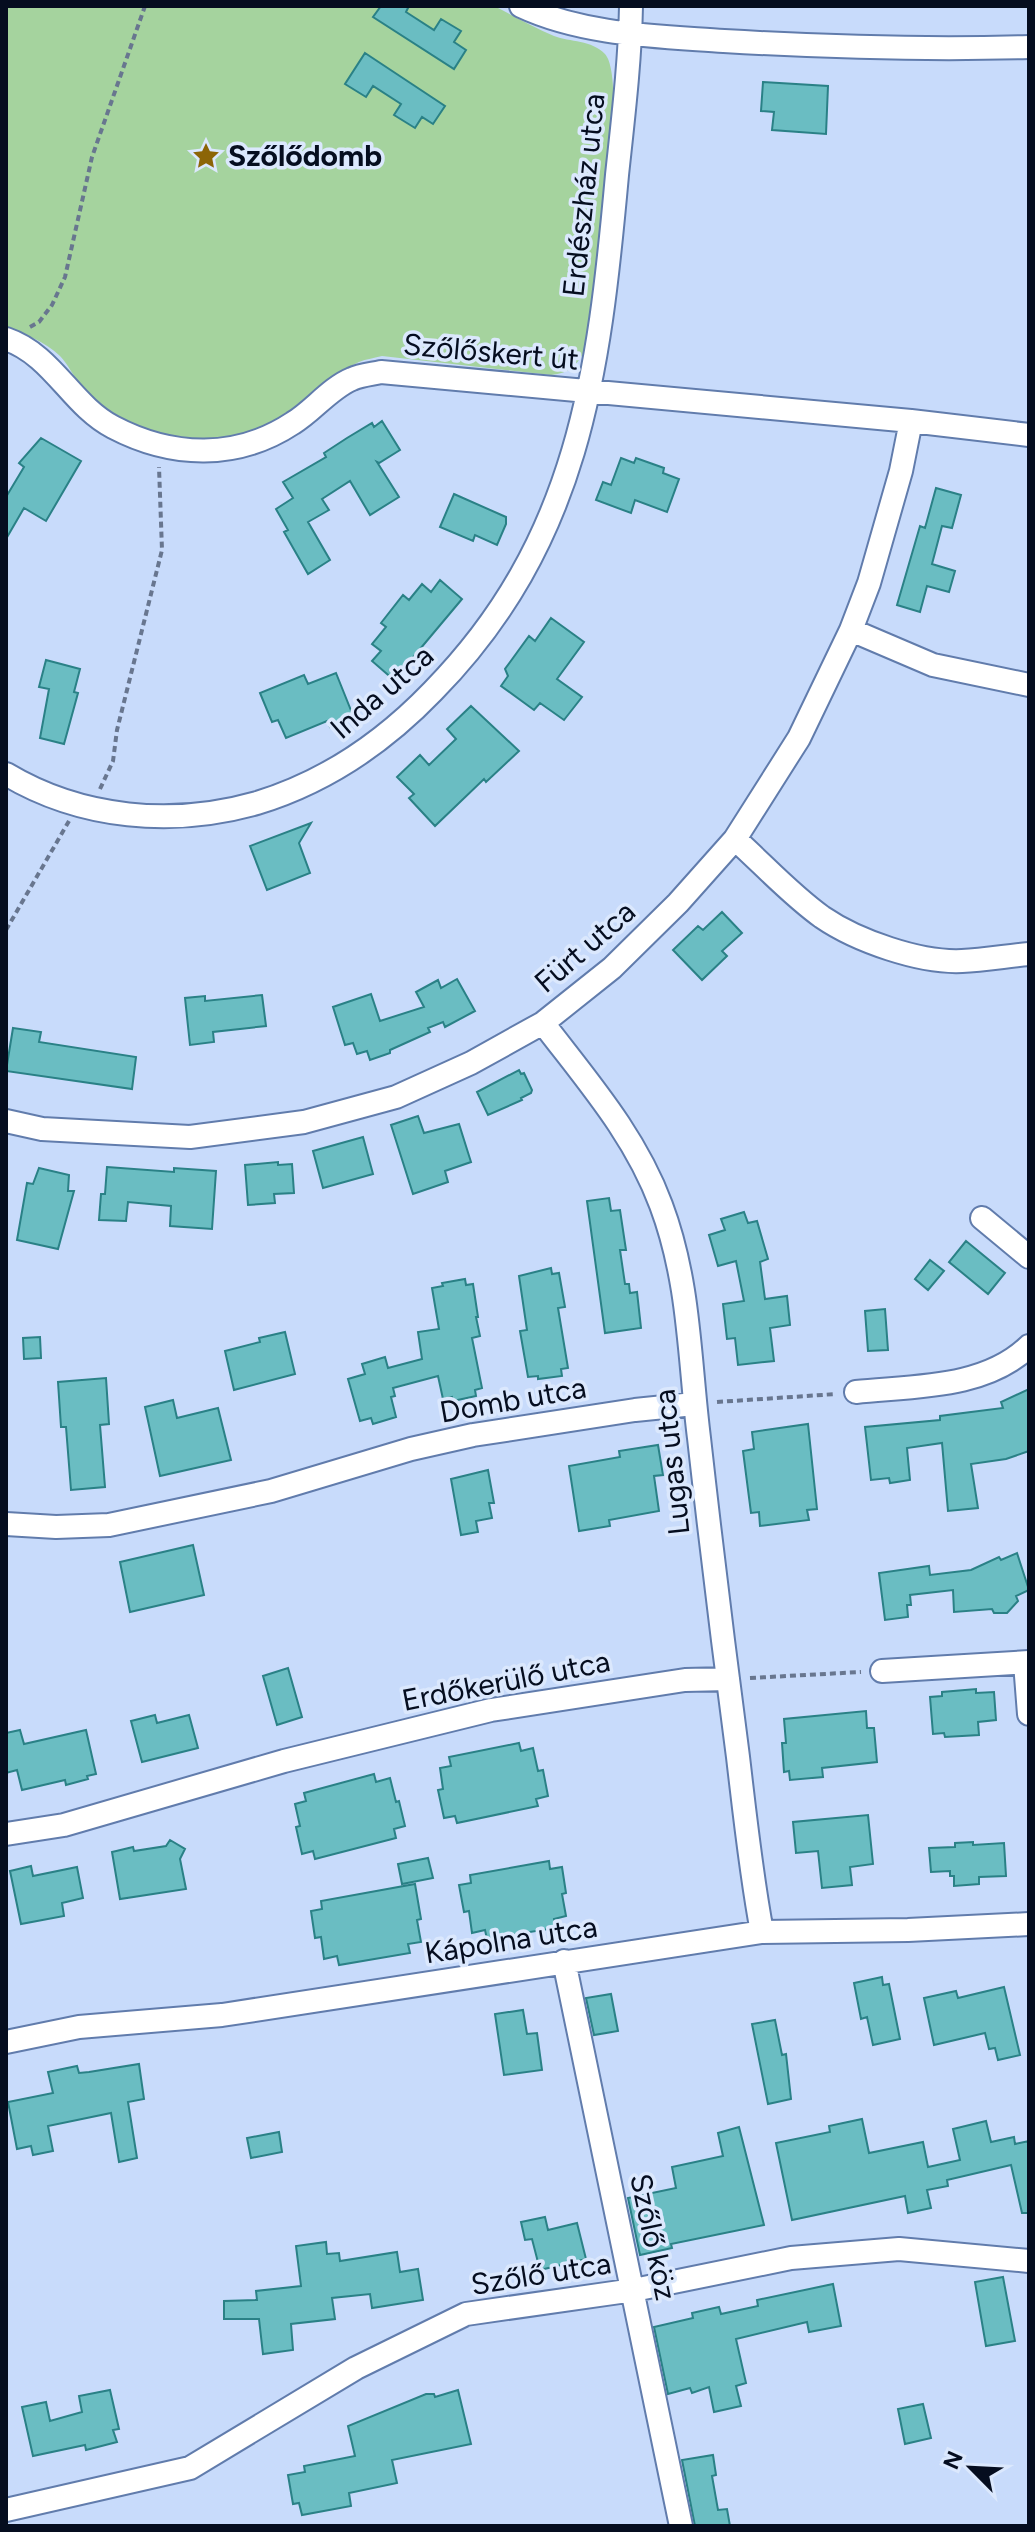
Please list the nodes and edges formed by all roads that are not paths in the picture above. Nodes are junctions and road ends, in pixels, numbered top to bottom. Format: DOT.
graph roads {
  1 [pos="521,6"];
  2 [pos="631,6"];
  3 [pos="631,33"];
  4 [pos="1029,47"];
  5 [pos="6,339"];
  6 [pos="590,390"];
  7 [pos="911,421"];
  8 [pos="1029,435"];
  9 [pos="851,630"];
  10 [pos="1029,685"];
  11 [pos="6,774"];
  12 [pos="735,839"];
  13 [pos="1029,954"];
  14 [pos="543,1023"];
  15 [pos="6,1121"];
  16 [pos="982,1218"];
  17 [pos="1029,1257"];
  18 [pos="1029,1346"];
  19 [pos="856,1392"];
  20 [pos="694,1404"];
  21 [pos="6,1524"];
  22 [pos="1027,1663"];
  23 [pos="882,1671"];
  24 [pos="728,1679"];
  25 [pos="1029,1714"];
  26 [pos="6,1834"];
  27 [pos="1029,1924"];
  28 [pos="762,1932"];
  29 [pos="564,1961"];
  30 [pos="6,2042"];
  31 [pos="1029,2261"];
  32 [pos="634,2290"];
  33 [pos="6,2510"];
  34 [pos="681,2526"];
  1 -- 3 [label="street"];
  2 -- 3 [label="street, Erdészház utca"];
  3 -- 4 [label="street"];
  3 -- 6 [label="street, Erdészház utca"];
  5 -- 6 [label="street, Szőlőskert út"];
  6 -- 7 [label="street, Szőlőskert út"];
  6 -- 11 [label="street, Inda utca"];
  7 -- 8 [label="street, Szőlőskert út"];
  7 -- 9 [label="street, Fürt utca"];
  9 -- 10 [label="street"];
  9 -- 12 [label="street, Fürt utca"];
  12 -- 13 [label="street"];
  12 -- 14 [label="street, Fürt utca"];
  14 -- 15 [label="street, Fürt utca"];
  14 -- 20 [label="street, Lugas utca"];
  16 -- 17 [label="street"];
  18 -- 19 [label="street"];
  20 -- 21 [label="street, Domb utca"];
  20 -- 24 [label="street, Lugas utca"];
  22 -- 23 [label="street"];
  22 -- 25 [label="street"];
  24 -- 26 [label="street, Erdőkerülő utca"];
  24 -- 28 [label="street, Lugas utca"];
  27 -- 28 [label="street, Kápolna utca"];
  28 -- 29 [label="street, Kápolna utca"];
  29 -- 30 [label="street, Kápolna utca"];
  29 -- 32 [label="street, Szőlő köz"];
  31 -- 32 [label="street, Szőlő utca"];
  32 -- 33 [label="street, Szőlő utca"];
  32 -- 34 [label="street, Szőlő köz"];
}
